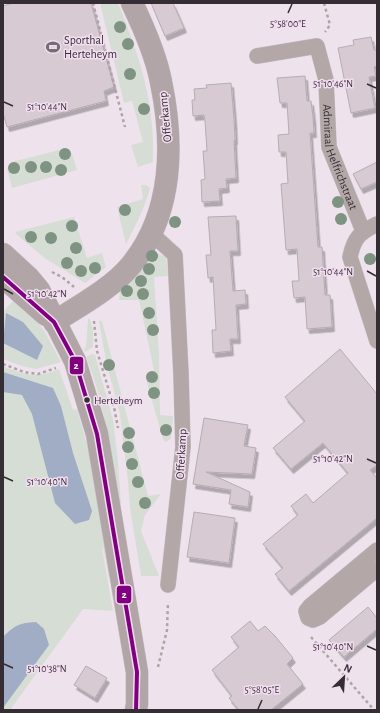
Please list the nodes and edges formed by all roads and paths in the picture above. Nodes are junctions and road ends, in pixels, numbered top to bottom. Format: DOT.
graph roads {
  1 [pos="93,3"];
  2 [pos="132,3"];
  3 [pos="324,3"];
  4 [pos="317,46"];
  5 [pos="257,56"];
  6 [pos="125,127"];
  7 [pos="377,224"];
  8 [pos="363,231"];
  9 [pos="152,234"];
  10 [pos="3,254"];
  11 [pos="3,277"];
  12 [pos="54,322"];
  13 [pos="377,340"];
  14 [pos="97,351"];
  15 [pos="75,361"];
  16 [pos="3,364"];
  17 [pos="377,550"];
  18 [pos="377,569"];
  19 [pos="168,585"];
  20 [pos="313,620"];
  21 [pos="157,668"];
  22 [pos="136,710"];
  23 [pos="374,710"];
  1 -- 6 [label="path"];
  2 -- 9 [label="street, Offerkamp"];
  3 -- 4 [label="path"];
  4 -- 5 [label="street"];
  4 -- 8 [label="street, Admiraal Helfrichstraat"];
  7 -- 8 [label="street"];
  8 -- 13 [label="street"];
  9 -- 12 [label="street, Offerkamp"];
  9 -- 19 [label="street, Offerkamp"];
  10 -- 12 [label="street"];
  11 -- 12 [label="street"];
  12 -- 15 [label="street"];
  14 -- 15 [label="path"];
  15 -- 16 [label="path"];
  15 -- 22 [label="street"];
  17 -- 20 [label="street"];
  18 -- 20 [label="street"];
  19 -- 21 [label="path"];
  20 -- 23 [label="path"];
}
